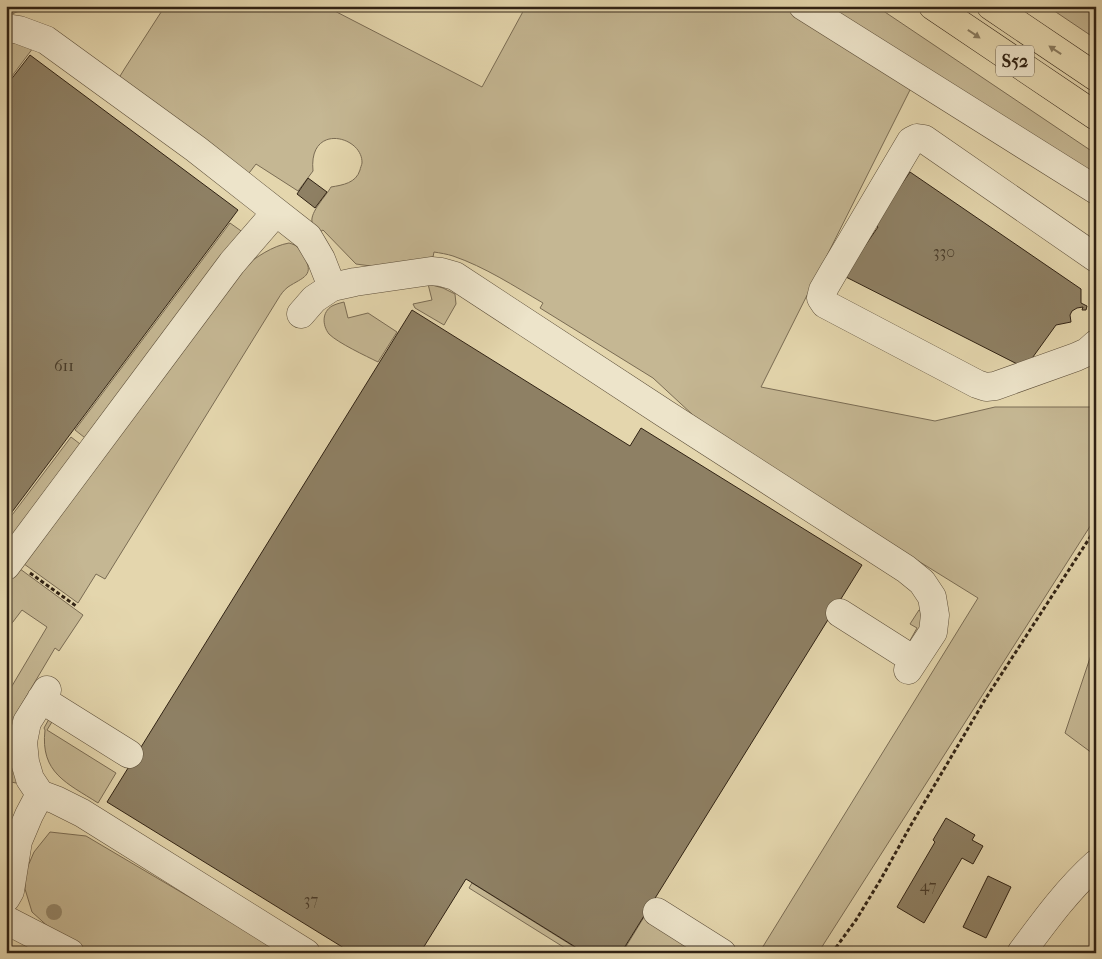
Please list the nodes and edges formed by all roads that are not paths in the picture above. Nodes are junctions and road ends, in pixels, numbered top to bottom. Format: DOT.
graph roads {
  1 [pos="803,6"];
  2 [pos="933,6"];
  3 [pos="990,6"];
  4 [pos="6,28"];
  5 [pos="1096,77"];
  6 [pos="1096,116"];
  7 [pos="1096,190"];
  8 [pos="276,212"];
  9 [pos="1096,258"];
  10 [pos="332,287"];
  11 [pos="301,314"];
  12 [pos="1096,344"];
  13 [pos="9,562"];
  14 [pos="840,613"];
  15 [pos="128,754"];
  16 [pos="40,794"];
  17 [pos="1096,864"];
  18 [pos="6,898"];
  19 [pos="656,912"];
  20 [pos="6,920"];
  21 [pos="726,950"];
  22 [pos="70,953"];
  23 [pos="306,953"];
  24 [pos="1021,953"];
  1 -- 7 [label="street"];
  2 -- 6 [label="highway, S52, one-way"];
  5 -- 3 [label="highway, S52, one-way"];
  4 -- 8 [label="street"];
  8 -- 10 [label="street"];
  8 -- 13 [label="street"];
  9 -- 12 [label="street"];
  10 -- 11 [label="street"];
  10 -- 14 [label="street"];
  15 -- 16 [label="street"];
  16 -- 18 [label="street"];
  16 -- 23 [label="street"];
  17 -- 24 [label="street"];
  19 -- 21 [label="street"];
  20 -- 22 [label="street"];
}
